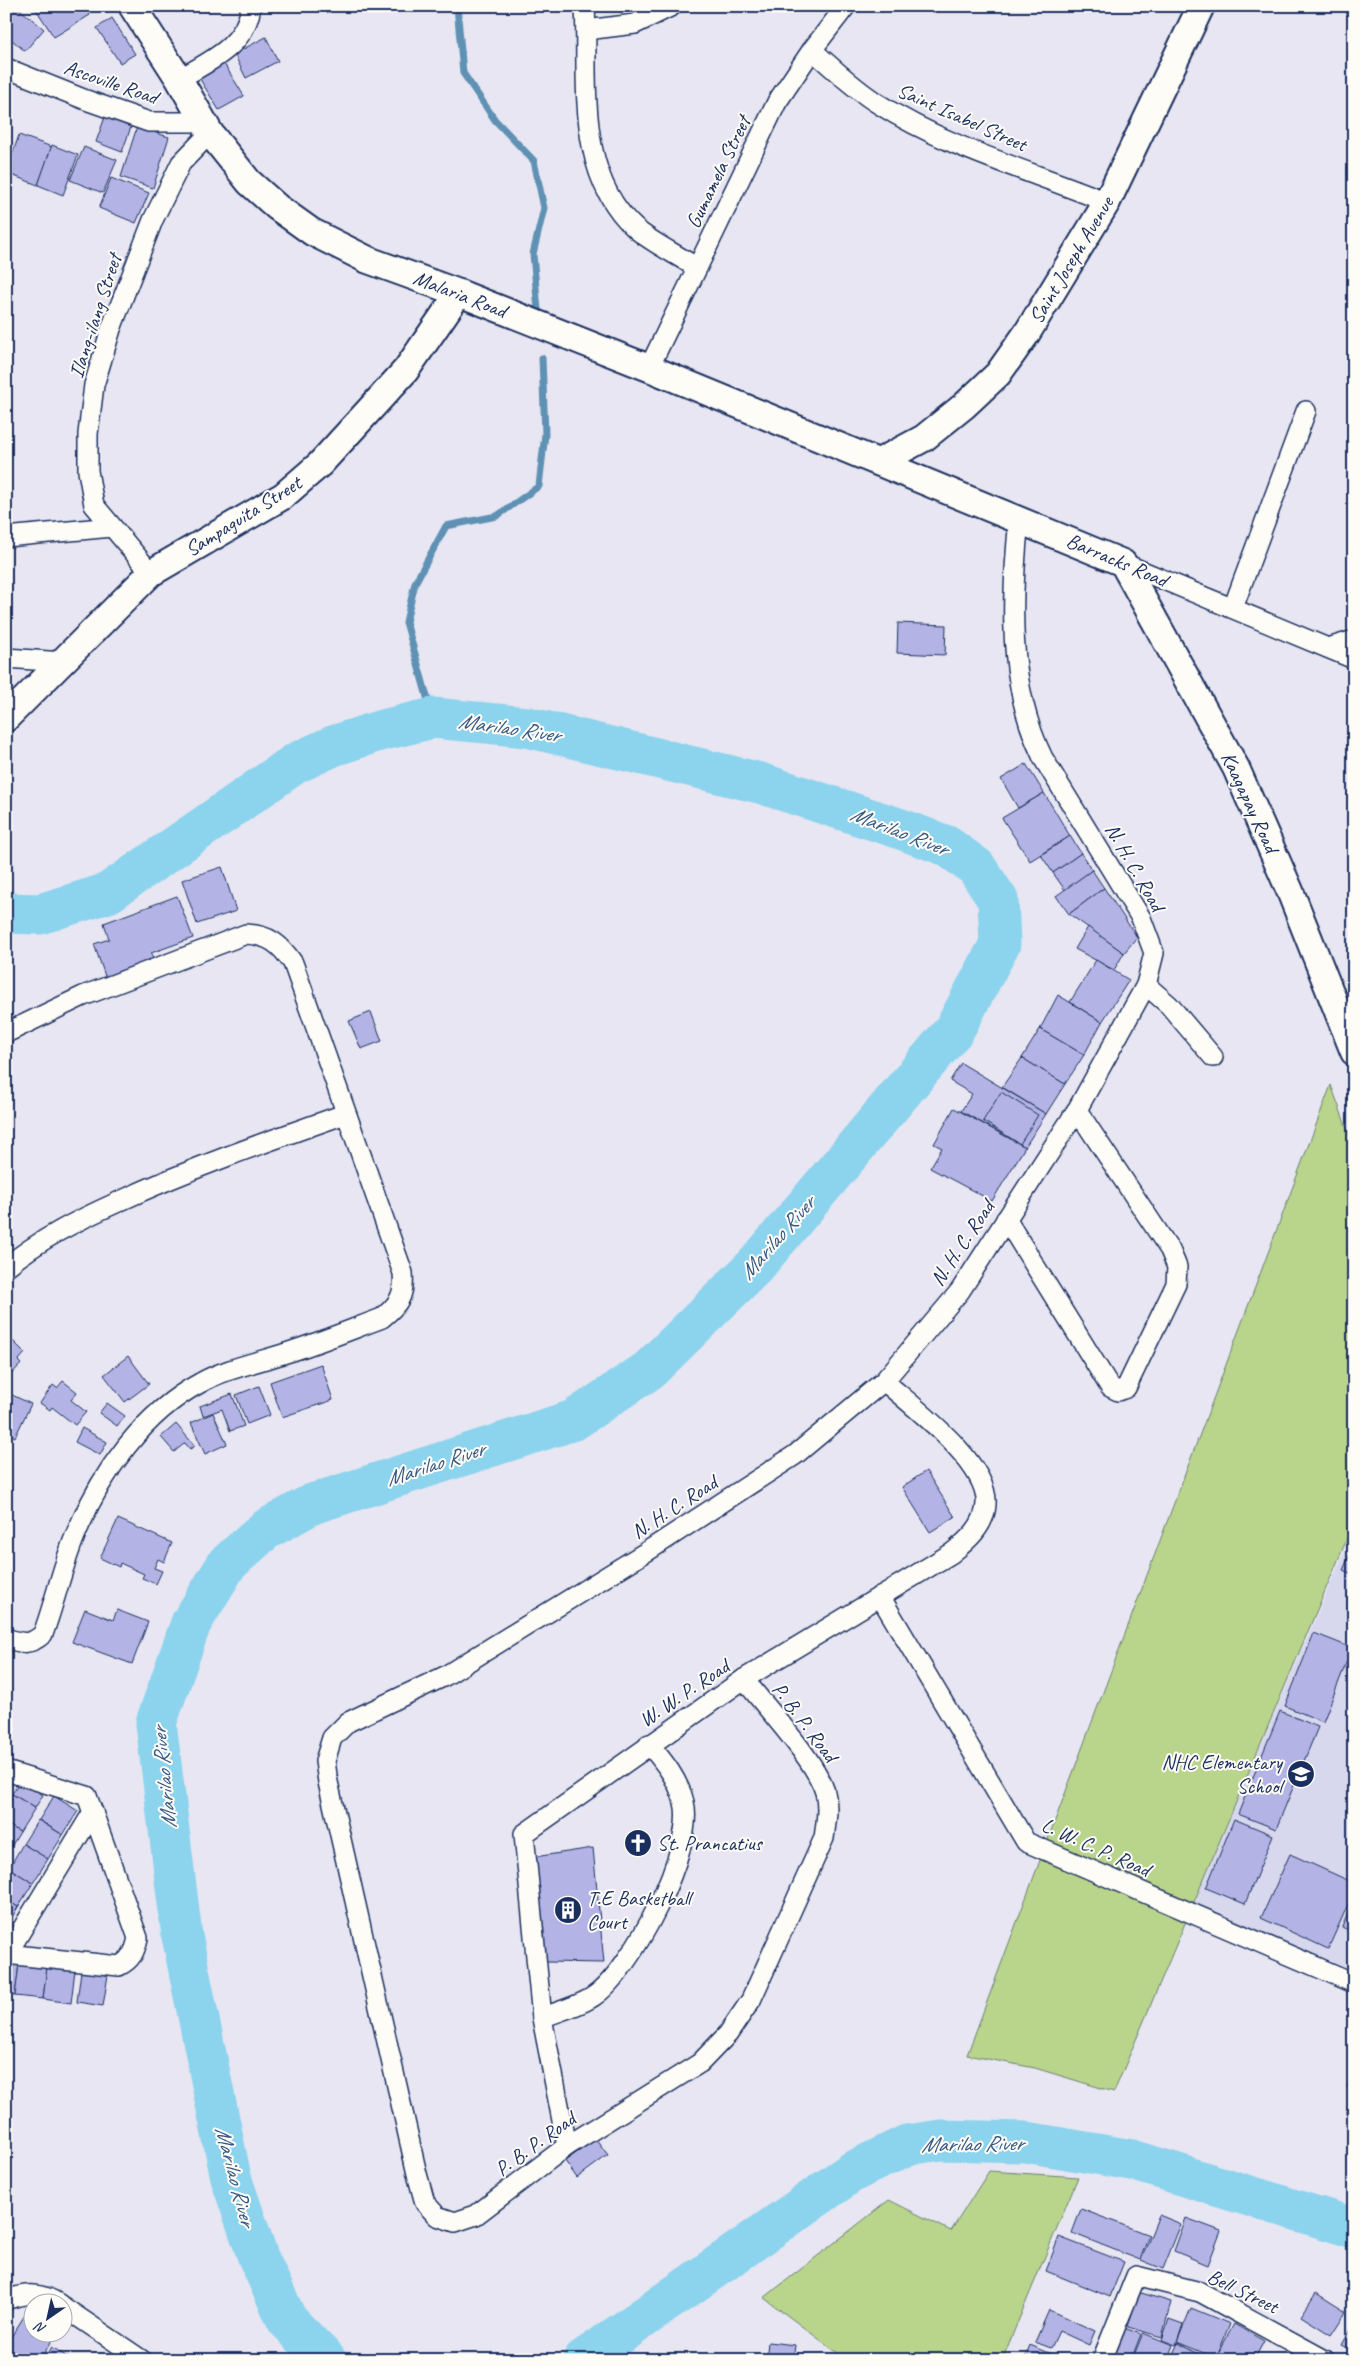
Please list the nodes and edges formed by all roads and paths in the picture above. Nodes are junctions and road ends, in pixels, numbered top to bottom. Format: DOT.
graph roads {
  1 [pos="132,6"];
  2 [pos="251,6"];
  3 [pos="585,6"];
  4 [pos="672,6"];
  5 [pos="846,6"];
  6 [pos="1201,6"];
  7 [pos="586,30"];
  8 [pos="812,50"];
  9 [pos="6,68"];
  10 [pos="179,79"];
  11 [pos="207,128"];
  12 [pos="1107,202"];
  13 [pos="697,268"];
  14 [pos="460,293"];
  15 [pos="649,368"];
  16 [pos="1306,411"];
  17 [pos="879,462"];
  18 [pos="1018,520"];
  19 [pos="112,527"];
  20 [pos="6,537"];
  21 [pos="1124,564"];
  22 [pos="151,573"];
  23 [pos="1233,608"];
  24 [pos="1354,640"];
  25 [pos="1328,648"];
  26 [pos="6,658"];
  27 [pos="1354,659"];
  28 [pos="63,662"];
  29 [pos="6,718"];
  30 [pos="1146,985"];
  31 [pos="6,1033"];
  32 [pos="1354,1052"];
  33 [pos="1213,1057"];
  34 [pos="1077,1110"];
  35 [pos="345,1114"];
  36 [pos="1006,1220"];
  37 [pos="6,1267"];
  38 [pos="884,1381"];
  39 [pos="880,1596"];
  40 [pos="6,1638"];
  41 [pos="744,1679"];
  42 [pos="332,1738"];
  43 [pos="649,1744"];
  44 [pos="8,1774"];
  45 [pos="93,1812"];
  46 [pos="6,1954"];
  47 [pos="1354,1983"];
  48 [pos="542,2018"];
  49 [pos="567,2146"];
  50 [pos="72,2313"];
  51 [pos="142,2360"];
  52 [pos="1102,2360"];
  53 [pos="1324,2360"];
  1 -- 10 [label="main road, Malaria Road"];
  2 -- 10 [label="street"];
  3 -- 7 [label="street"];
  4 -- 7 [label="street"];
  5 -- 8 [label="street, Gumamela Street"];
  6 -- 12 [label="main road, Saint Joseph Avenue"];
  7 -- 13 [label="street"];
  8 -- 12 [label="street, Saint Isabel Street"];
  8 -- 13 [label="street, Gumamela Street"];
  9 -- 11 [label="street, Ascoville Road"];
  10 -- 11 [label="main road, Malaria Road"];
  11 -- 14 [label="main road, Malaria Road"];
  11 -- 19 [label="street, Ilang-ilang Street"];
  12 -- 17 [label="main road, Saint Joseph Avenue"];
  13 -- 15 [label="street, Gumamela Street"];
  14 -- 15 [label="main road, Malaria Road"];
  14 -- 22 [label="main road, Sampaguita Street"];
  15 -- 17 [label="main road, Malaria Road"];
  16 -- 23 [label="street"];
  17 -- 18 [label="main road, Barracks Road"];
  18 -- 21 [label="main road, Barracks Road"];
  18 -- 30 [label="street, N. H. C. Road"];
  19 -- 20 [label="street"];
  19 -- 22 [label="street, Ilang-ilang Street"];
  21 -- 23 [label="street, Barracks Road"];
  21 -- 32 [label="main road, Kaagapay Road"];
  22 -- 28 [label="main road, Sampaguita Street"];
  23 -- 25 [label="street, Barracks Road"];
  24 -- 25 [label="street"];
  25 -- 27 [label="street, Barracks Road"];
  26 -- 28 [label="street"];
  28 -- 29 [label="main road, Sampaguita Street"];
  30 -- 33 [label="street"];
  30 -- 34 [label="street, N. H. C. Road"];
  31 -- 35 [label="street"];
  34 -- 36 [label="street, N. H. C. Road"];
  34 -- 36 [label="street"];
  35 -- 37 [label="street"];
  35 -- 40 [label="street"];
  36 -- 38 [label="street, N. H. C. Road"];
  38 -- 39 [label="street, W. W. P. Road"];
  38 -- 42 [label="street, N. H. C. Road"];
  39 -- 41 [label="street, W. W. P. Road"];
  39 -- 47 [label="street, L. W. C. P. Road"];
  41 -- 43 [label="street, W. W. P. Road"];
  41 -- 49 [label="street, P. B. P. Road"];
  42 -- 49 [label="street, P. B. P. Road"];
  43 -- 48 [label="street, W. W. P. Road"];
  43 -- 48 [label="street"];
  44 -- 45 [label="street"];
  45 -- 46 [label="street"];
  45 -- 46 [label="street"];
  48 -- 49 [label="street, W. W. P. Road"];
  50 -- 51 [label="street"];
  52 -- 53 [label="street, Bell Street"];
}
